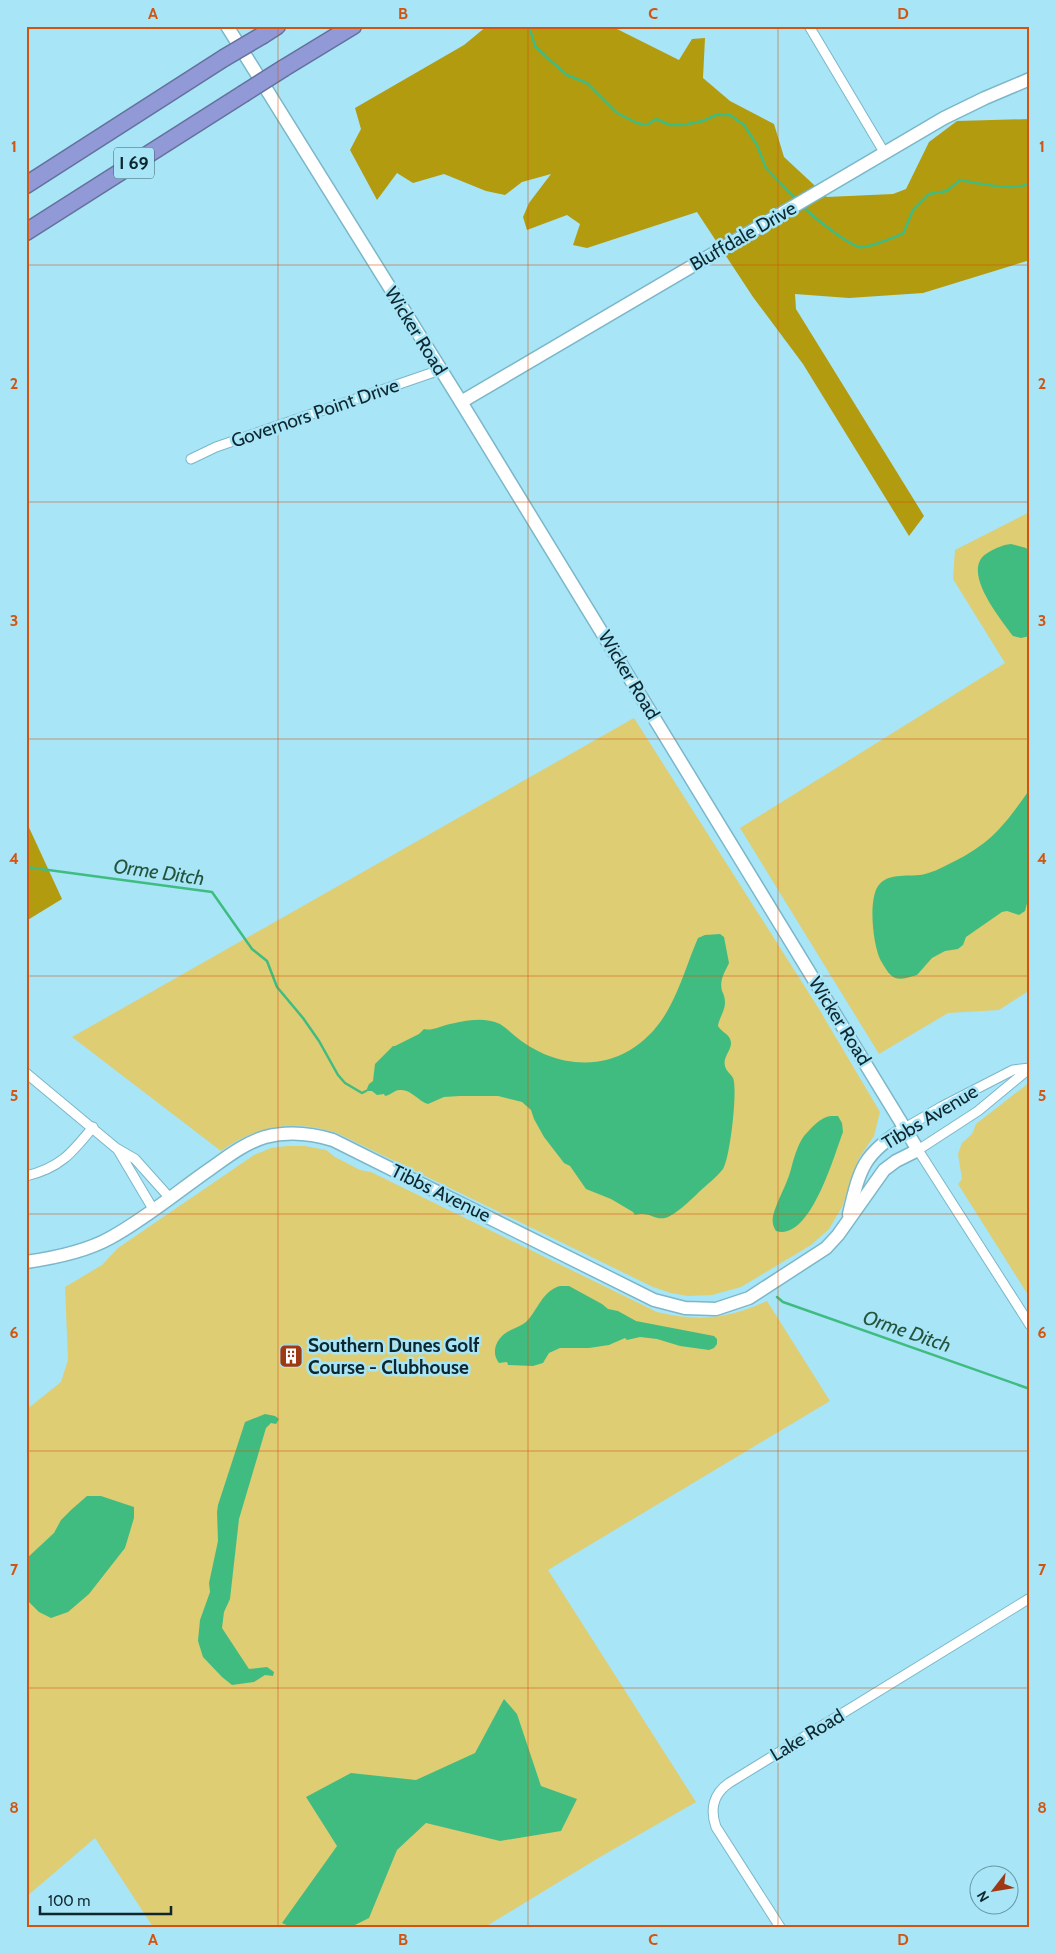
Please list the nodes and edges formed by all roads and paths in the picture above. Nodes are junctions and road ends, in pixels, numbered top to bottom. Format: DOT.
graph roads {
  1 [pos="227,26"];
  2 [pos="353,26"];
  3 [pos="809,26"];
  4 [pos="270,31"];
  5 [pos="1030,79"];
  6 [pos="884,152"];
  7 [pos="26,185"];
  8 [pos="26,232"];
  9 [pos="440,370"];
  10 [pos="461,402"];
  11 [pos="191,459"];
  12 [pos="1030,1068"];
  13 [pos="26,1073"];
  14 [pos="93,1127"];
  15 [pos="905,1128"];
  16 [pos="116,1148"];
  17 [pos="918,1150"];
  18 [pos="26,1176"];
  19 [pos="169,1197"];
  20 [pos="153,1209"];
  21 [pos="848,1221"];
  22 [pos="26,1262"];
  23 [pos="1030,1325"];
  24 [pos="1030,1598"];
  25 [pos="780,1927"];
  1 -- 9 [label="street, Wicker Road"];
  2 -- 8 [label="highway, I 69, bridge"];
  3 -- 6 [label="street"];
  4 -- 7 [label="highway, I 69, bridge"];
  5 -- 6 [label="street, Bluffdale Drive"];
  6 -- 10 [label="street, Bluffdale Drive"];
  9 -- 10 [label="street, Wicker Road"];
  9 -- 11 [label="street, Governors Point Drive"];
  10 -- 15 [label="street, Wicker Road"];
  12 -- 15 [label="street, Tibbs Avenue"];
  12 -- 17 [label="street, Tibbs Avenue"];
  13 -- 14 [label="street"];
  14 -- 16 [label="street"];
  14 -- 18 [label="street"];
  15 -- 17 [label="street, Wicker Road"];
  15 -- 21 [label="street, Tibbs Avenue"];
  16 -- 19 [label="street"];
  16 -- 20 [label="street"];
  17 -- 21 [label="street, Tibbs Avenue"];
  17 -- 23 [label="street, Wicker Road"];
  19 -- 20 [label="street, Tibbs Avenue"];
  19 -- 21 [label="street, Tibbs Avenue"];
  20 -- 22 [label="street, Tibbs Avenue"];
  24 -- 25 [label="street, Lake Road"];
}
